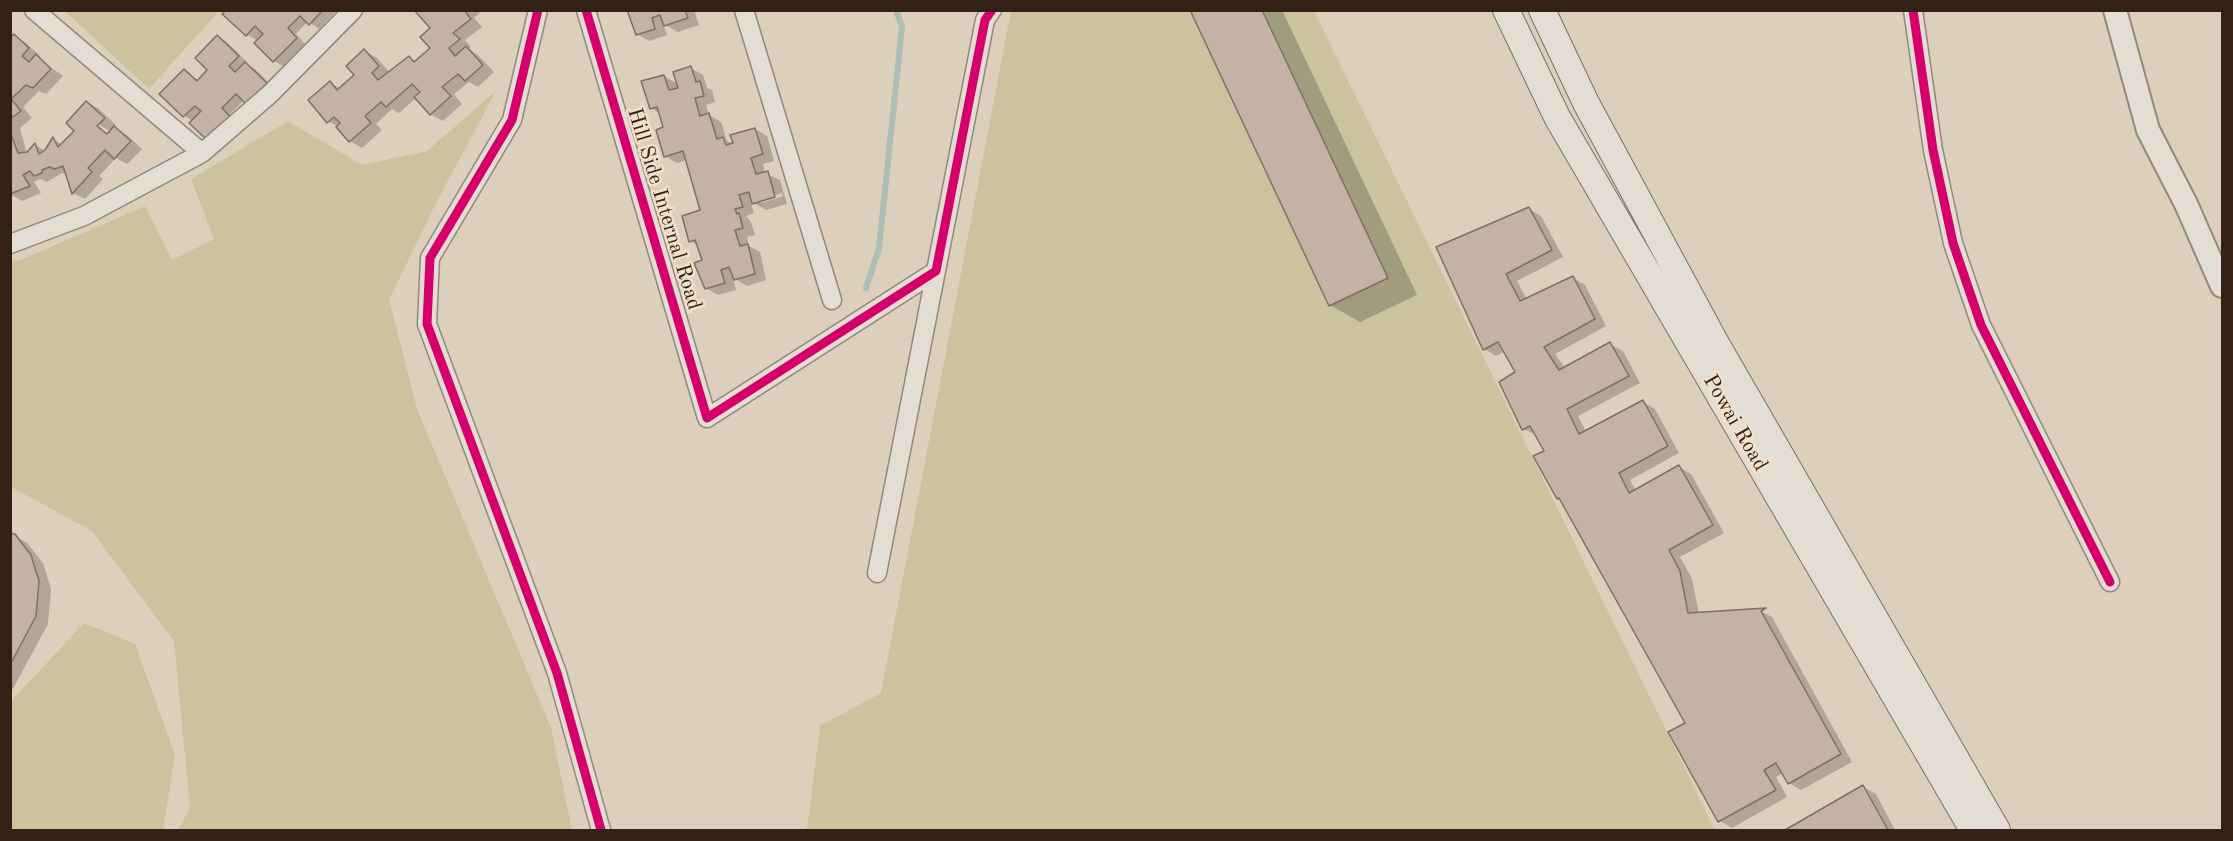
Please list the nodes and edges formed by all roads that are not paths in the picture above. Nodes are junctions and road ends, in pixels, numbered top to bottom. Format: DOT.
graph roads {
  1 [pos="34,10"];
  2 [pos="353,10"];
  3 [pos="538,10"];
  4 [pos="586,10"];
  5 [pos="744,10"];
  6 [pos="992,10"];
  7 [pos="1506,10"];
  8 [pos="1542,10"];
  9 [pos="1913,10"];
  10 [pos="2115,10"];
  11 [pos="202,153"];
  12 [pos="10,244"];
  13 [pos="936,271"];
  14 [pos="2223,286"];
  15 [pos="832,300"];
  16 [pos="877,573"];
  17 [pos="2110,582"];
  18 [pos="601,831"];
  19 [pos="1973,831"];
  20 [pos="1997,831"];
  1 -- 11 [label="street"];
  2 -- 11 [label="street"];
  3 -- 18 [label="street"];
  4 -- 13 [label="street, Hill Side Internal Road"];
  5 -- 15 [label="street"];
  6 -- 13 [label="street"];
  7 -- 19 [label="main road, Powai Road"];
  8 -- 20 [label="main road, Powai Road"];
  9 -- 17 [label="street"];
  10 -- 14 [label="street"];
  11 -- 12 [label="street"];
  13 -- 16 [label="street"];
}
